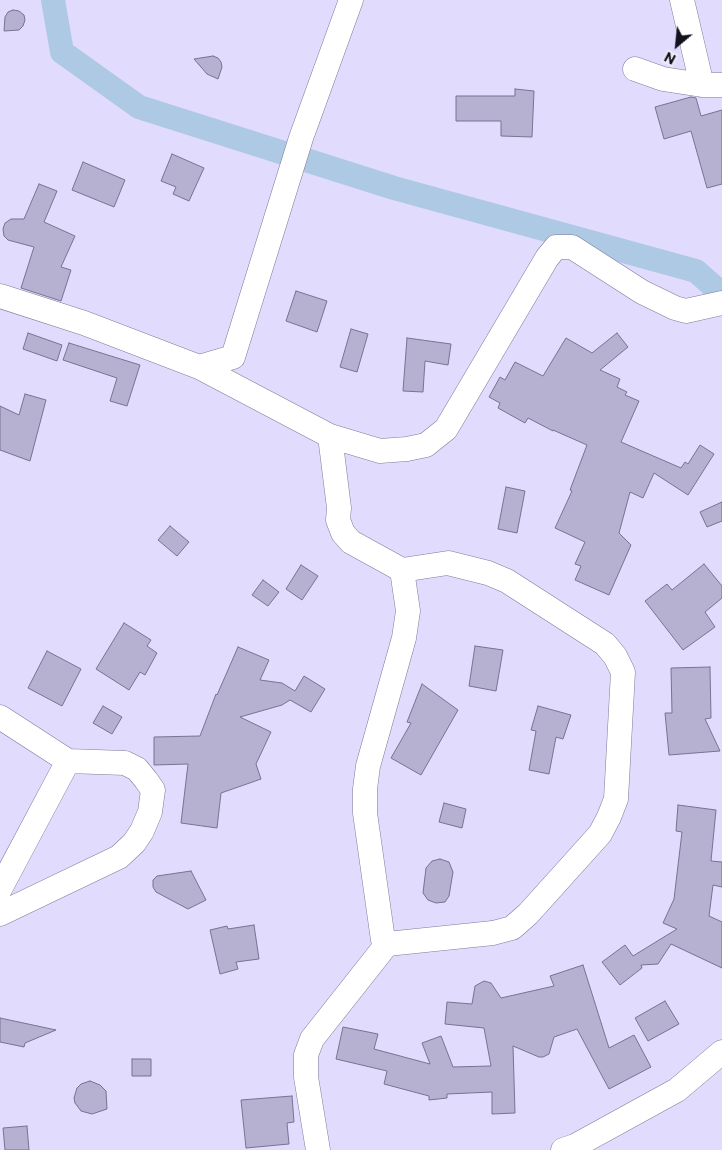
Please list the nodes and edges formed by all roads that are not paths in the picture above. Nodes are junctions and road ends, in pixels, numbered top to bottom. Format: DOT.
graph roads {
  1 [pos="351,0"];
  2 [pos="682,0"];
  3 [pos="635,70"];
  4 [pos="712,85"];
  5 [pos="0,296"];
  6 [pos="722,303"];
  7 [pos="199,367"];
  8 [pos="330,436"];
  9 [pos="402,570"];
  10 [pos="0,717"];
  11 [pos="68,761"];
  12 [pos="0,889"];
  13 [pos="0,914"];
  14 [pos="387,944"];
  15 [pos="722,1052"];
  16 [pos="318,1150"];
  17 [pos="563,1150"];
  1 -- 7 [label="street"];
  2 -- 4 [label="street"];
  3 -- 4 [label="street"];
  5 -- 7 [label="street"];
  6 -- 8 [label="street"];
  7 -- 8 [label="street"];
  8 -- 9 [label="street"];
  9 -- 14 [label="street"];
  9 -- 14 [label="street"];
  10 -- 11 [label="street"];
  11 -- 12 [label="street"];
  11 -- 13 [label="street"];
  14 -- 16 [label="street"];
  15 -- 17 [label="street"];
}
